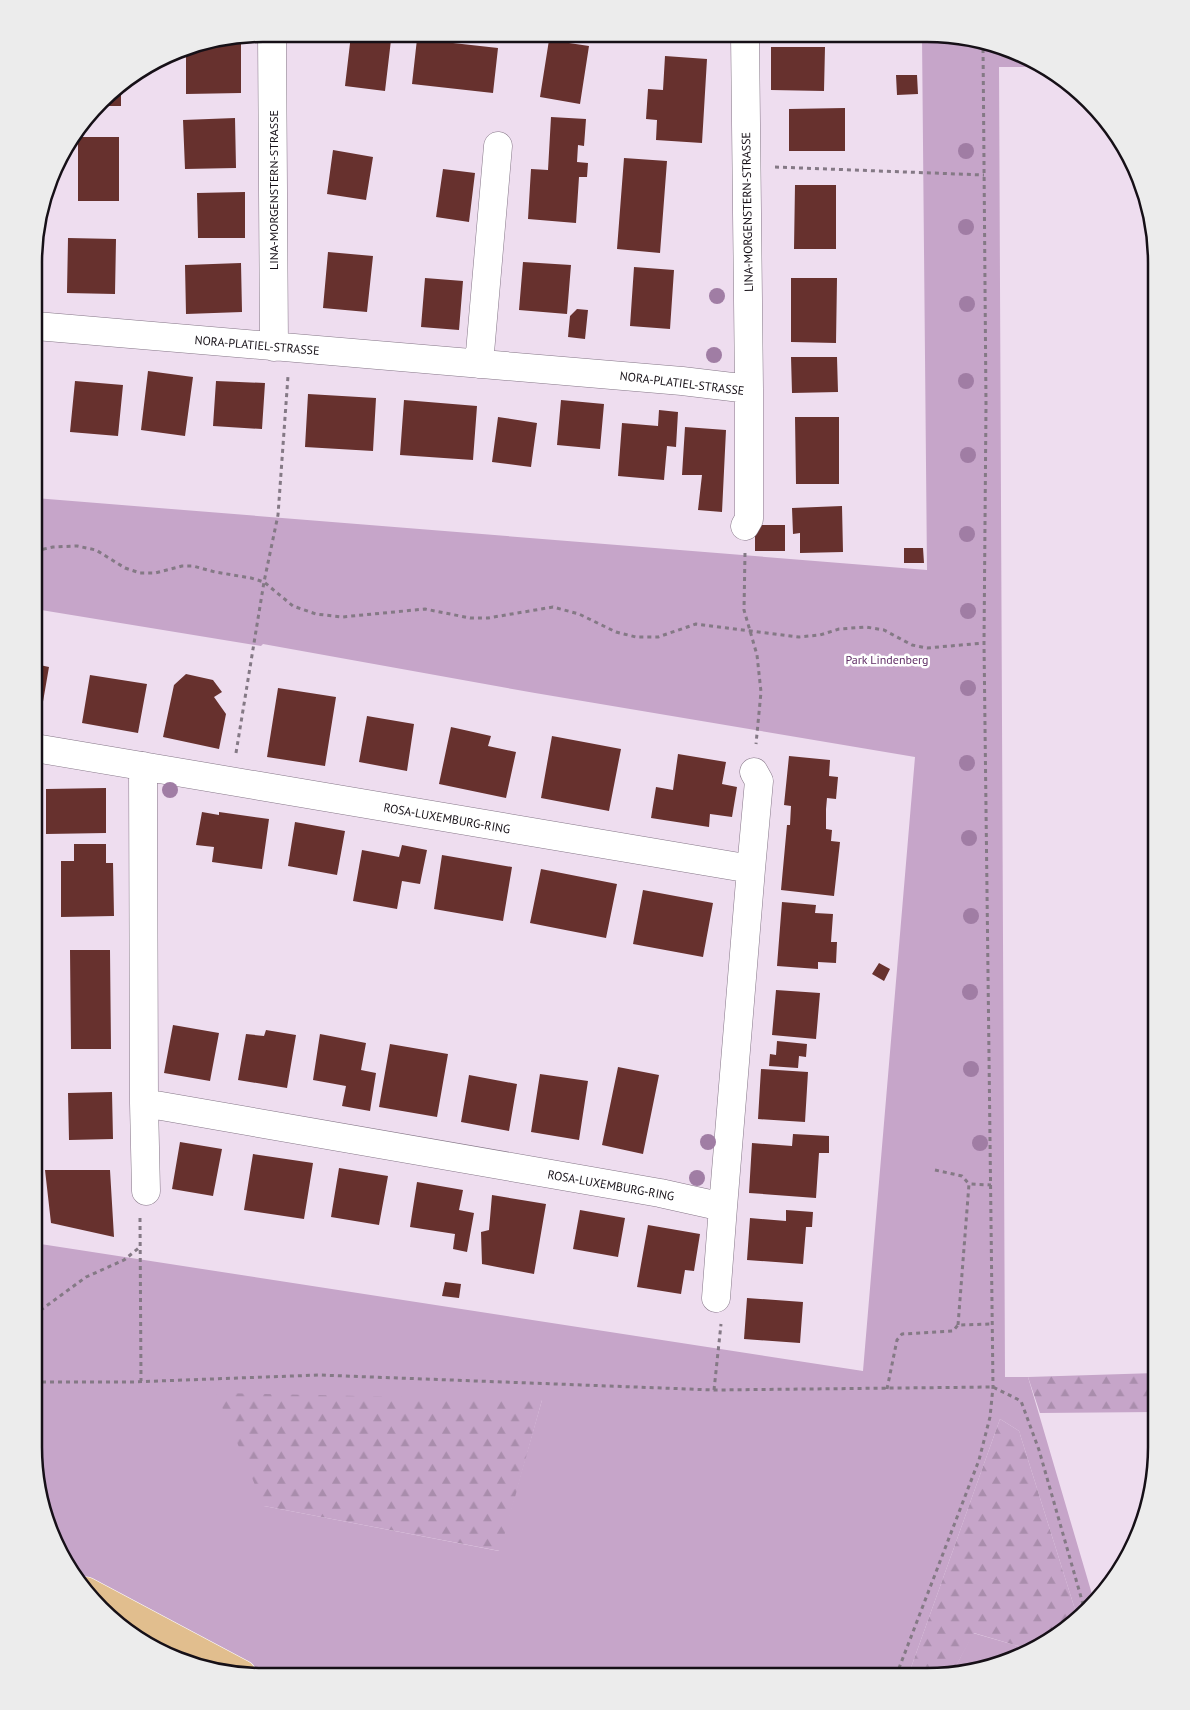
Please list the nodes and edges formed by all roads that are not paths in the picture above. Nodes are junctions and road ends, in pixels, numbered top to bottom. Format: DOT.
graph roads {
  1 [pos="272,42"];
  2 [pos="745,42"];
  3 [pos="498,146"];
  4 [pos="42,327"];
  5 [pos="282,347"];
  6 [pos="479,364"];
  7 [pos="749,389"];
  8 [pos="745,526"];
  9 [pos="42,749"];
  10 [pos="142,766"];
  11 [pos="754,772"];
  12 [pos="751,869"];
  13 [pos="144,1103"];
  14 [pos="146,1191"];
  15 [pos="723,1207"];
  16 [pos="716,1298"];
  17 [pos="106,1601"];
  18 [pos="222,1663"];
  1 -- 5 [label="street, LINA-MORGENSTERN-STRASSE"];
  2 -- 7 [label="street, LINA-MORGENSTERN-STRASSE"];
  3 -- 6 [label="street"];
  4 -- 5 [label="street, NORA-PLATIEL-STRASSE"];
  5 -- 6 [label="street, NORA-PLATIEL-STRASSE"];
  6 -- 7 [label="street, NORA-PLATIEL-STRASSE"];
  7 -- 8 [label="street, NORA-PLATIEL-STRASSE"];
  9 -- 10 [label="street, ROSA-LUXEMBURG-RING"];
  10 -- 12 [label="street, ROSA-LUXEMBURG-RING"];
  10 -- 13 [label="street"];
  11 -- 12 [label="street"];
  12 -- 15 [label="street"];
  13 -- 14 [label="street"];
  13 -- 15 [label="street, ROSA-LUXEMBURG-RING"];
  15 -- 16 [label="street"];
  17 -- 18 [label="main road"];
}
